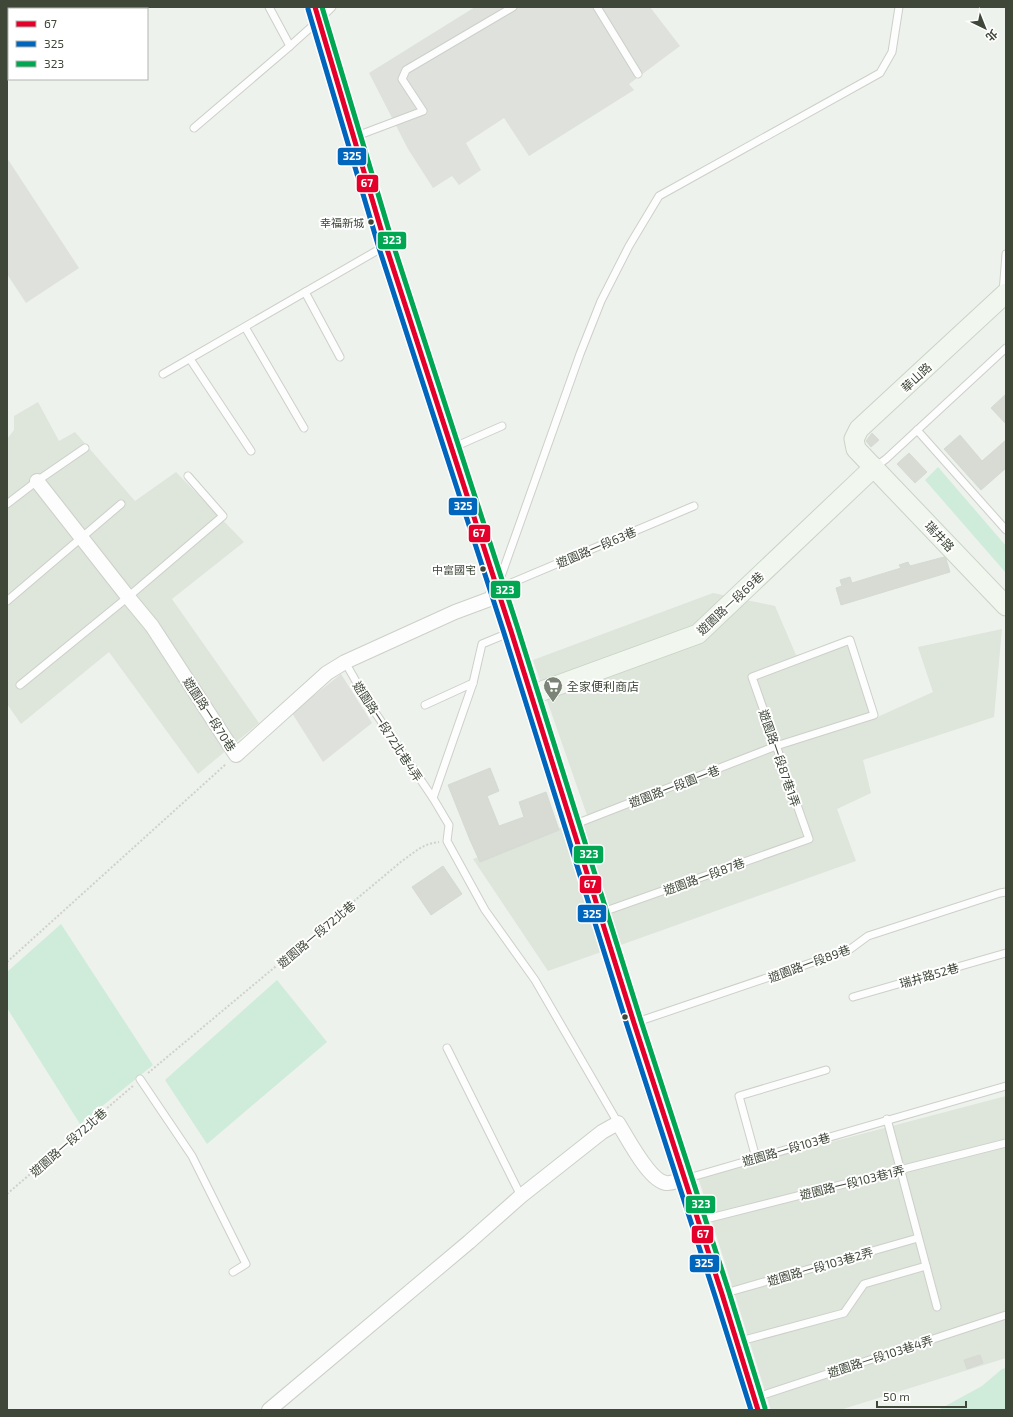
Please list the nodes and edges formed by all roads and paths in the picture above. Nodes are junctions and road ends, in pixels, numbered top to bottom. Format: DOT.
graph roads {
  1 [pos="269,7"];
  2 [pos="513,7"];
  3 [pos="597,7"];
  4 [pos="899,7"];
  5 [pos="322,11"];
  6 [pos="290,46"];
  7 [pos="638,74"];
  8 [pos="194,128"];
  9 [pos="353,137"];
  10 [pos="386,246"];
  11 [pos="1006,254"];
  12 [pos="305,292"];
  13 [pos="1004,295"];
  14 [pos="245,327"];
  15 [pos="1006,348"];
  16 [pos="340,357"];
  17 [pos="190,359"];
  18 [pos="163,374"];
  19 [pos="502,426"];
  20 [pos="304,428"];
  21 [pos="917,430"];
  22 [pos="85,448"];
  23 [pos="452,448"];
  24 [pos="251,451"];
  25 [pos="874,467"];
  26 [pos="188,476"];
  27 [pos="37,481"];
  28 [pos="7,504"];
  29 [pos="121,504"];
  30 [pos="694,506"];
  31 [pos="1006,529"];
  32 [pos="82,538"];
  33 [pos="497,589"];
  34 [pos="128,597"];
  35 [pos="7,601"];
  36 [pos="1006,606"];
  37 [pos="511,631"];
  38 [pos="345,662"];
  39 [pos="752,677"];
  40 [pos="473,683"];
  41 [pos="20,685"];
  42 [pos="531,696"];
  43 [pos="425,705"];
  44 [pos="776,746"];
  45 [pos="236,755"];
  46 [pos="433,798"];
  47 [pos="572,825"];
  48 [pos="809,839"];
  49 [pos="447,841"];
  50 [pos="1006,892"];
  51 [pos="600,914"];
  52 [pos="1006,953"];
  53 [pos="7,962"];
  54 [pos="853,997"];
  55 [pos="634,1023"];
  56 [pos="447,1048"];
  57 [pos="826,1070"];
  58 [pos="140,1080"];
  59 [pos="1006,1086"];
  60 [pos="887,1120"];
  61 [pos="618,1123"];
  62 [pos="1006,1143"];
  63 [pos="756,1158"];
  64 [pos="900,1169"];
  65 [pos="684,1179"];
  66 [pos="7,1194"];
  67 [pos="521,1196"];
  68 [pos="698,1221"];
  69 [pos="918,1238"];
  70 [pos="926,1266"];
  71 [pos="233,1272"];
  72 [pos="722,1294"];
  73 [pos="937,1306"];
  74 [pos="1006,1314"];
  75 [pos="737,1342"];
  76 [pos="756,1404"];
  77 [pos="269,1410"];
  1 -- 6 [label="lane"];
  2 -- 9 [label="lane"];
  3 -- 7 [label="lane"];
  4 -- 33 [label="lane"];
  5 -- 6 [label="lane"];
  5 -- 9 [label="street"];
  6 -- 8 [label="lane"];
  9 -- 10 [label="street"];
  10 -- 12 [label="lane"];
  10 -- 23 [label="street"];
  11 -- 13 [label="lane"];
  12 -- 14 [label="lane"];
  12 -- 16 [label="lane"];
  13 -- 25 [label="street, 華山路"];
  14 -- 17 [label="lane"];
  14 -- 20 [label="lane"];
  15 -- 21 [label="lane"];
  17 -- 18 [label="lane"];
  17 -- 24 [label="lane"];
  19 -- 23 [label="lane"];
  21 -- 25 [label="lane"];
  21 -- 31 [label="lane"];
  22 -- 27 [label="lane"];
  23 -- 33 [label="street"];
  25 -- 36 [label="street, 瑞井路"];
  25 -- 42 [label="street, 遊園路一段69巷"];
  26 -- 34 [label="lane"];
  27 -- 28 [label="lane"];
  27 -- 32 [label="street, 遊園路一段70巷"];
  29 -- 32 [label="lane"];
  30 -- 33 [label="lane, 遊園路一段63巷"];
  32 -- 34 [label="street, 遊園路一段70巷"];
  32 -- 35 [label="lane"];
  33 -- 37 [label="street"];
  33 -- 38 [label="street, 遊園路一段70巷"];
  34 -- 41 [label="lane"];
  34 -- 45 [label="street, 遊園路一段70巷"];
  37 -- 40 [label="lane"];
  37 -- 42 [label="street"];
  38 -- 45 [label="street, 遊園路一段70巷"];
  38 -- 46 [label="lane, 遊園路一段72北巷4弄"];
  39 -- 44 [label="lane, 遊園路一段87巷1弄"];
  39 -- 44 [label="lane, 遊園路一段園一巷"];
  40 -- 43 [label="lane"];
  40 -- 46 [label="lane"];
  42 -- 47 [label="street"];
  44 -- 47 [label="lane, 遊園路一段園一巷"];
  44 -- 48 [label="lane, 遊園路一段87巷1弄"];
  45 -- 53 [label="path"];
  46 -- 49 [label="lane"];
  47 -- 51 [label="street"];
  48 -- 51 [label="lane, 遊園路一段87巷"];
  49 -- 58 [label="path, 遊園路一段72北巷"];
  49 -- 61 [label="lane"];
  50 -- 55 [label="lane, 遊園路一段89巷"];
  51 -- 55 [label="street"];
  52 -- 54 [label="lane, 瑞井路52巷"];
  55 -- 65 [label="street"];
  56 -- 67 [label="lane"];
  57 -- 63 [label="lane"];
  58 -- 66 [label="path, 遊園路一段72北巷"];
  58 -- 71 [label="lane"];
  59 -- 60 [label="lane, 遊園路一段103巷"];
  60 -- 63 [label="lane, 遊園路一段103巷"];
  60 -- 64 [label="lane"];
  61 -- 65 [label="street"];
  61 -- 67 [label="street"];
  62 -- 64 [label="lane, 遊園路一段103巷1弄"];
  63 -- 65 [label="lane, 遊園路一段103巷"];
  64 -- 68 [label="lane, 遊園路一段103巷1弄"];
  64 -- 69 [label="lane"];
  65 -- 68 [label="street"];
  67 -- 77 [label="street"];
  68 -- 72 [label="street"];
  69 -- 70 [label="lane"];
  69 -- 72 [label="lane, 遊園路一段103巷2弄"];
  70 -- 73 [label="lane"];
  70 -- 75 [label="lane"];
  72 -- 75 [label="street"];
  74 -- 76 [label="lane, 遊園路一段103巷4弄"];
  75 -- 76 [label="street"];
}
